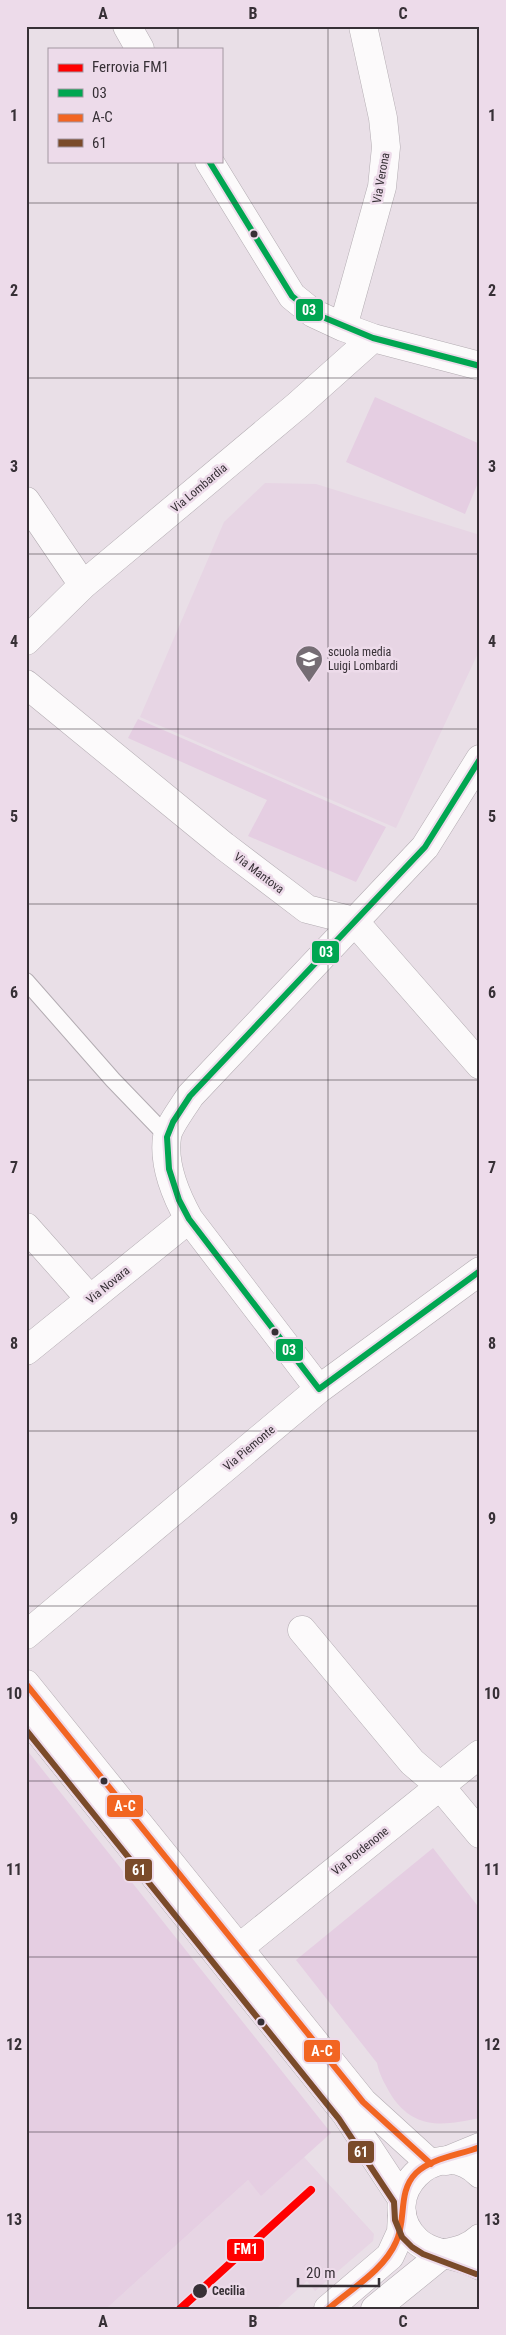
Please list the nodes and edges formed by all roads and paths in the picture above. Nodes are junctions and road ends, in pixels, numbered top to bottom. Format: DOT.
graph roads {
  1 [pos="126,26"];
  2 [pos="363,26"];
  3 [pos="139,48"];
  4 [pos="211,162"];
  5 [pos="343,327"];
  6 [pos="373,338"];
  7 [pos="480,366"];
  8 [pos="26,501"];
  9 [pos="84,585"];
  10 [pos="26,641"];
  11 [pos="26,684"];
  12 [pos="479,762"];
  13 [pos="354,921"];
  14 [pos="26,981"];
  15 [pos="477,1056"];
  16 [pos="166,1135"];
  17 [pos="189,1218"];
  18 [pos="26,1227"];
  19 [pos="480,1271"];
  20 [pos="90,1299"];
  21 [pos="26,1352"];
  22 [pos="319,1389"];
  23 [pos="302,1630"];
  24 [pos="26,1635"];
  25 [pos="26,1684"];
  26 [pos="26,1716"];
  27 [pos="480,1754"];
  28 [pos="440,1786"];
  29 [pos="480,1834"];
  30 [pos="240,1948"];
  31 [pos="480,2147"];
  32 [pos="438,2162"];
  33 [pos="480,2174"];
  34 [pos="402,2206"];
  35 [pos="480,2238"];
  36 [pos="444,2253"];
  37 [pos="480,2266"];
  38 [pos="328,2309"];
  39 [pos="374,2309"];
  1 -- 3 [label="street"];
  2 -- 5 [label="street, Via Verona"];
  4 -- 5 [label="street"];
  5 -- 6 [label="street"];
  6 -- 7 [label="street"];
  6 -- 9 [label="street, Via Lombardia"];
  8 -- 9 [label="street"];
  9 -- 10 [label="street, Via Lombardia"];
  11 -- 13 [label="street, Via Mantova"];
  12 -- 13 [label="street"];
  13 -- 15 [label="street"];
  13 -- 16 [label="street"];
  14 -- 16 [label="lane"];
  16 -- 17 [label="street"];
  17 -- 20 [label="street, Via Novara"];
  17 -- 22 [label="street"];
  18 -- 20 [label="street"];
  19 -- 22 [label="street, Via Piemonte"];
  20 -- 21 [label="street, Via Novara"];
  22 -- 24 [label="street, Via Piemonte"];
  23 -- 28 [label="street"];
  25 -- 30 [label="street"];
  26 -- 34 [label="street"];
  27 -- 28 [label="street, Via Pordenone"];
  28 -- 29 [label="street"];
  28 -- 30 [label="street, Via Pordenone"];
  30 -- 32 [label="street"];
  31 -- 32 [label="street"];
  32 -- 33 [label="street"];
  32 -- 34 [label="street"];
  34 -- 36 [label="street"];
  34 -- 38 [label="street"];
  35 -- 36 [label="street"];
  36 -- 37 [label="street"];
  36 -- 39 [label="street"];
}
